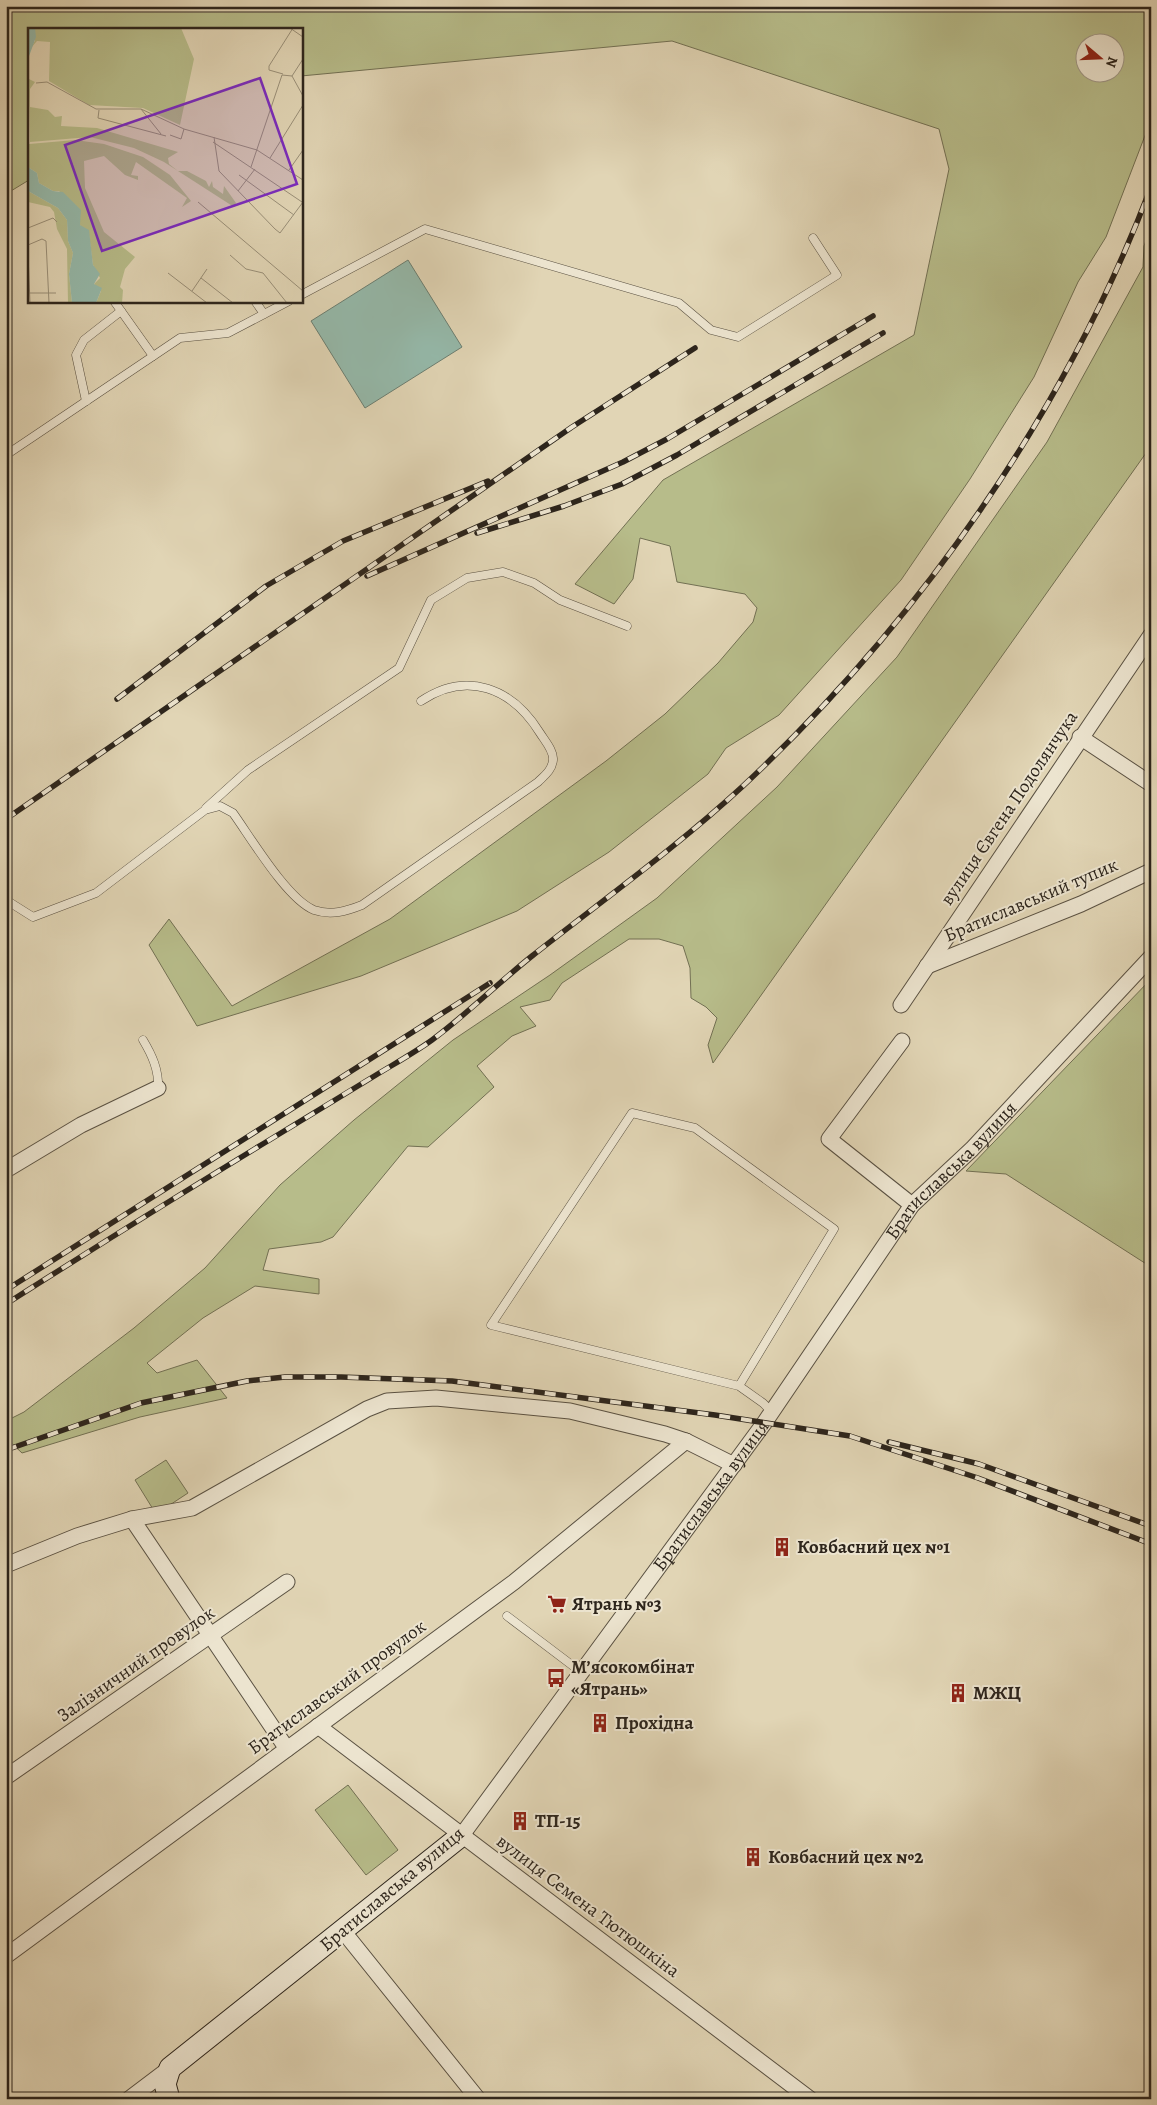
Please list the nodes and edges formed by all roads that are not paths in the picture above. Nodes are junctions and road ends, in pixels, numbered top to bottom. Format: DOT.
graph roads {
  1 [pos="814,238"];
  2 [pos="302,294"];
  3 [pos="115,302"];
  4 [pos="256,302"];
  5 [pos="287,302"];
  6 [pos="121,311"];
  7 [pos="264,314"];
  8 [pos="153,356"];
  9 [pos="86,401"];
  10 [pos="6,455"];
  11 [pos="627,626"];
  12 [pos="1151,635"];
  13 [pos="421,701"];
  14 [pos="1080,737"];
  15 [pos="1151,784"];
  16 [pos="205,810"];
  17 [pos="1151,871"];
  18 [pos="6,900"];
  19 [pos="1151,957"];
  20 [pos="927,966"];
  21 [pos="901,1005"];
  22 [pos="143,1040"];
  23 [pos="902,1041"];
  24 [pos="158,1088"];
  25 [pos="6,1170"];
  26 [pos="912,1205"];
  27 [pos="739,1386"];
  28 [pos="772,1412"];
  29 [pos="686,1441"];
  30 [pos="734,1465"];
  31 [pos="132,1520"];
  32 [pos="6,1566"];
  33 [pos="287,1582"];
  34 [pos="507,1616"];
  35 [pos="210,1638"];
  36 [pos="581,1672"];
  37 [pos="318,1726"];
  38 [pos="286,1748"];
  39 [pos="6,1778"];
  40 [pos="462,1835"];
  41 [pos="343,1931"];
  42 [pos="6,1956"];
  43 [pos="170,2068"];
  44 [pos="129,2099"];
  45 [pos="168,2099"];
  46 [pos="478,2099"];
  47 [pos="810,2099"];
  1 -- 2 [label="lane"];
  3 -- 6 [label="lane"];
  4 -- 7 [label="lane"];
  5 -- 7 [label="lane"];
  6 -- 8 [label="lane"];
  6 -- 9 [label="lane"];
  7 -- 8 [label="lane"];
  8 -- 9 [label="lane"];
  9 -- 10 [label="lane"];
  11 -- 16 [label="lane"];
  12 -- 14 [label="street, вулиця Євгена Подолянчука"];
  13 -- 16 [label="lane"];
  14 -- 15 [label="street"];
  14 -- 20 [label="street, вулиця Євгена Подолянчука"];
  16 -- 18 [label="lane"];
  17 -- 20 [label="street, Братиславський тупик"];
  19 -- 26 [label="street, Братиславська вулиця"];
  20 -- 21 [label="street, вулиця Євгена Подолянчука"];
  22 -- 24 [label="lane"];
  23 -- 26 [label="street"];
  24 -- 25 [label="street"];
  26 -- 28 [label="street, Братиславська вулиця"];
  27 -- 27 [label="lane"];
  27 -- 28 [label="lane"];
  28 -- 30 [label="street, Братиславська вулиця"];
  29 -- 30 [label="street"];
  29 -- 31 [label="street"];
  29 -- 37 [label="street, Братиславський провулок"];
  30 -- 36 [label="street, Братиславська вулиця"];
  31 -- 32 [label="street"];
  31 -- 35 [label="street"];
  33 -- 35 [label="street, Залізничний провулок"];
  34 -- 36 [label="lane"];
  35 -- 38 [label="street"];
  35 -- 39 [label="street, Залізничний провулок"];
  36 -- 40 [label="street, Братиславська вулиця"];
  37 -- 38 [label="street, Братиславський провулок"];
  37 -- 40 [label="street, вулиця Семена Тютюшкіна"];
  38 -- 42 [label="street, Братиславський провулок"];
  40 -- 41 [label="street, Братиславська вулиця"];
  40 -- 47 [label="street, вулиця Семена Тютюшкіна"];
  41 -- 43 [label="street, Братиславська вулиця"];
  41 -- 46 [label="street"];
  43 -- 44 [label="street, Братиславська вулиця"];
  43 -- 45 [label="street"];
}
